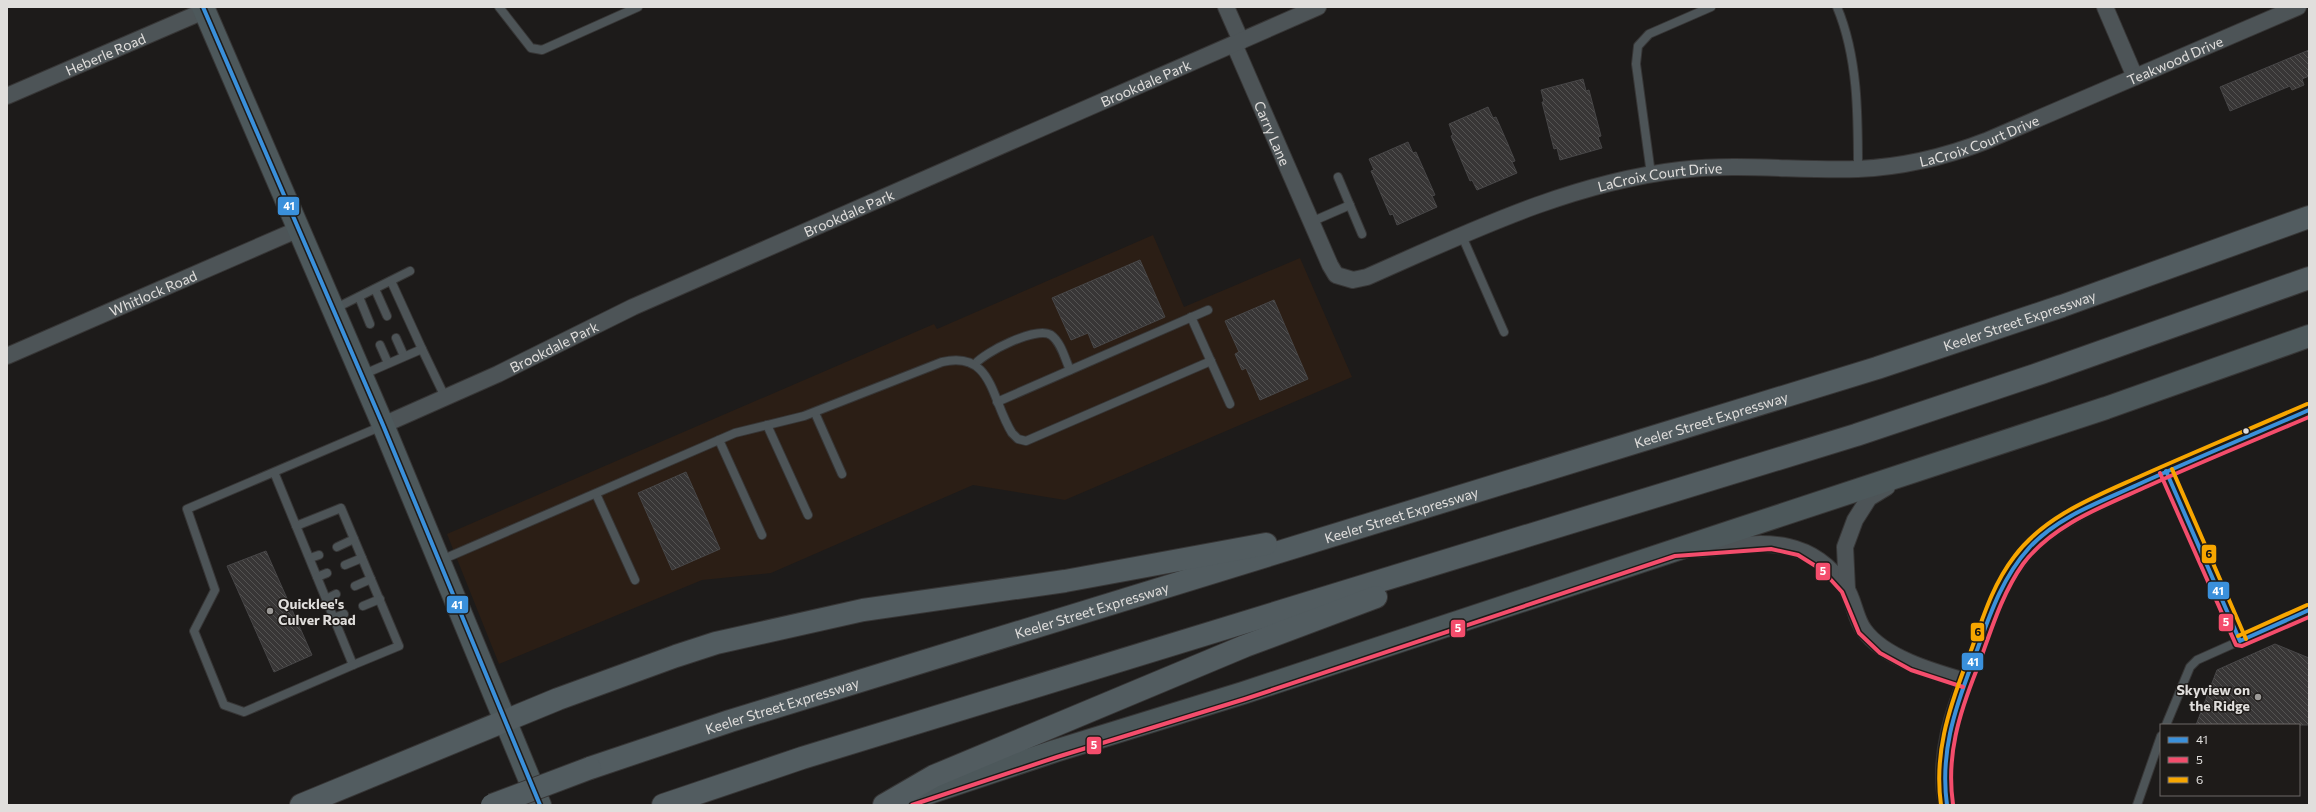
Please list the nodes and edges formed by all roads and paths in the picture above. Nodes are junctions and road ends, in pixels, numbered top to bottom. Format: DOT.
graph roads {
  1 [pos="499,7"];
  2 [pos="638,7"];
  3 [pos="1226,7"];
  4 [pos="1318,7"];
  5 [pos="1711,7"];
  6 [pos="1837,7"];
  7 [pos="2105,7"];
  8 [pos="2297,7"];
  9 [pos="207,8"];
  10 [pos="1238,42"];
  11 [pos="2135,77"];
  12 [pos="7,96"];
  13 [pos="2052,112"];
  14 [pos="1858,168"];
  15 [pos="1651,174"];
  16 [pos="1338,177"];
  17 [pos="1350,205"];
  18 [pos="2309,217"];
  19 [pos="1311,222"];
  20 [pos="299,229"];
  21 [pos="1362,234"];
  22 [pos="1462,236"];
  23 [pos="410,272"];
  24 [pos="2309,278"];
  25 [pos="391,281"];
  26 [pos="375,289"];
  27 [pos="359,297"];
  28 [pos="333,309"];
  29 [pos="1208,310"];
  30 [pos="387,316"];
  31 [pos="1191,318"];
  32 [pos="370,324"];
  33 [pos="1504,332"];
  34 [pos="2309,336"];
  35 [pos="396,338"];
  36 [pos="380,345"];
  37 [pos="422,349"];
  38 [pos="7,356"];
  39 [pos="404,356"];
  40 [pos="1211,361"];
  41 [pos="388,363"];
  42 [pos="975,364"];
  43 [pos="1070,370"];
  44 [pos="361,375"];
  45 [pos="445,397"];
  46 [pos="997,402"];
  47 [pos="1230,404"];
  48 [pos="2309,410"];
  49 [pos="815,413"];
  50 [pos="383,425"];
  51 [pos="767,425"];
  52 [pos="719,440"];
  53 [pos="1921,468"];
  54 [pos="2166,471"];
  55 [pos="274,472"];
  56 [pos="842,474"];
  57 [pos="596,494"];
  58 [pos="1412,512"];
  59 [pos="808,516"];
  60 [pos="1578,521"];
  61 [pos="296,526"];
  62 [pos="762,534"];
  63 [pos="354,539"];
  64 [pos="337,547"];
  65 [pos="1674,550"];
  66 [pos="319,555"];
  67 [pos="310,558"];
  68 [pos="362,558"];
  69 [pos="438,561"];
  70 [pos="346,565"];
  71 [pos="327,573"];
  72 [pos="317,577"];
  73 [pos="371,579"];
  74 [pos="635,580"];
  75 [pos="355,586"];
  76 [pos="1846,589"];
  77 [pos="336,594"];
  78 [pos="326,599"];
  79 [pos="380,599"];
  80 [pos="363,606"];
  81 [pos="2309,610"];
  82 [pos="344,614"];
  83 [pos="334,618"];
  84 [pos="2240,641"];
  85 [pos="353,665"];
  86 [pos="1965,681"];
  87 [pos="504,720"];
  88 [pos="2166,724"];
  89 [pos="2160,739"];
  90 [pos="301,805"];
  91 [pos="492,805"];
  92 [pos="540,805"];
  93 [pos="663,805"];
  94 [pos="884,805"];
  95 [pos="893,805"];
  96 [pos="1947,805"];
  97 [pos="2136,805"];
  1 -- 2 [label="lane"];
  3 -- 10 [label="street, Carry Lane"];
  4 -- 10 [label="street, Brookdale Park"];
  5 -- 15 [label="lane"];
  6 -- 14 [label="lane"];
  7 -- 11 [label="street"];
  8 -- 11 [label="street, Teakwood Drive"];
  9 -- 12 [label="street, Heberle Road"];
  9 -- 20 [label="main road"];
  10 -- 19 [label="street, Carry Lane"];
  10 -- 45 [label="street, Brookdale Park"];
  11 -- 13 [label="street, Teakwood Drive"];
  13 -- 14 [label="street, LaCroix Court Drive"];
  14 -- 15 [label="street, LaCroix Court Drive"];
  15 -- 22 [label="street, LaCroix Court Drive"];
  16 -- 17 [label="lane"];
  17 -- 19 [label="lane"];
  17 -- 21 [label="lane"];
  18 -- 58 [label="highway, Keeler Street Expressway"];
  19 -- 22 [label="street, LaCroix Court Drive"];
  20 -- 28 [label="main road"];
  20 -- 38 [label="street, Whitlock Road"];
  22 -- 33 [label="lane"];
  23 -- 25 [label="lane"];
  24 -- 60 [label="highway"];
  25 -- 26 [label="lane"];
  25 -- 37 [label="lane"];
  26 -- 27 [label="lane"];
  26 -- 30 [label="lane"];
  27 -- 28 [label="lane"];
  27 -- 32 [label="lane"];
  28 -- 44 [label="main road"];
  29 -- 31 [label="lane"];
  31 -- 40 [label="lane"];
  31 -- 43 [label="lane"];
  34 -- 53 [label="main road"];
  35 -- 39 [label="lane"];
  36 -- 41 [label="lane"];
  37 -- 39 [label="lane"];
  37 -- 45 [label="lane"];
  39 -- 41 [label="lane"];
  40 -- 46 [label="lane"];
  40 -- 47 [label="lane"];
  41 -- 44 [label="lane"];
  42 -- 43 [label="lane"];
  42 -- 46 [label="lane"];
  42 -- 49 [label="lane"];
  43 -- 46 [label="lane"];
  44 -- 50 [label="main road"];
  45 -- 50 [label="street, Brookdale Park"];
  48 -- 54 [label="street"];
  49 -- 51 [label="lane"];
  49 -- 56 [label="lane"];
  50 -- 55 [label="lane"];
  50 -- 69 [label="main road"];
  51 -- 52 [label="lane"];
  51 -- 59 [label="lane"];
  52 -- 57 [label="lane"];
  52 -- 62 [label="lane"];
  53 -- 65 [label="main road"];
  53 -- 76 [label="street"];
  54 -- 84 [label="lane"];
  54 -- 86 [label="street"];
  55 -- 61 [label="lane"];
  55 -- 85 [label="lane"];
  57 -- 69 [label="lane"];
  57 -- 74 [label="lane"];
  58 -- 87 [label="highway"];
  58 -- 91 [label="highway, Keeler Street Expressway, bridge"];
  60 -- 93 [label="highway"];
  60 -- 94 [label="highway"];
  61 -- 63 [label="lane"];
  61 -- 67 [label="lane"];
  63 -- 64 [label="lane"];
  63 -- 68 [label="lane"];
  65 -- 76 [label="street"];
  65 -- 95 [label="main road"];
  66 -- 67 [label="lane"];
  67 -- 72 [label="lane"];
  68 -- 70 [label="lane"];
  68 -- 73 [label="lane"];
  69 -- 87 [label="main road"];
  71 -- 72 [label="lane"];
  72 -- 78 [label="lane"];
  73 -- 75 [label="lane"];
  73 -- 79 [label="lane"];
  76 -- 86 [label="street"];
  77 -- 78 [label="lane"];
  78 -- 83 [label="lane"];
  79 -- 80 [label="lane"];
  79 -- 85 [label="lane"];
  81 -- 84 [label="lane"];
  82 -- 83 [label="lane"];
  83 -- 85 [label="lane"];
  84 -- 88 [label="lane"];
  86 -- 96 [label="street"];
  87 -- 90 [label="highway"];
  87 -- 92 [label="main road"];
  89 -- 97 [label="lane"];
}
